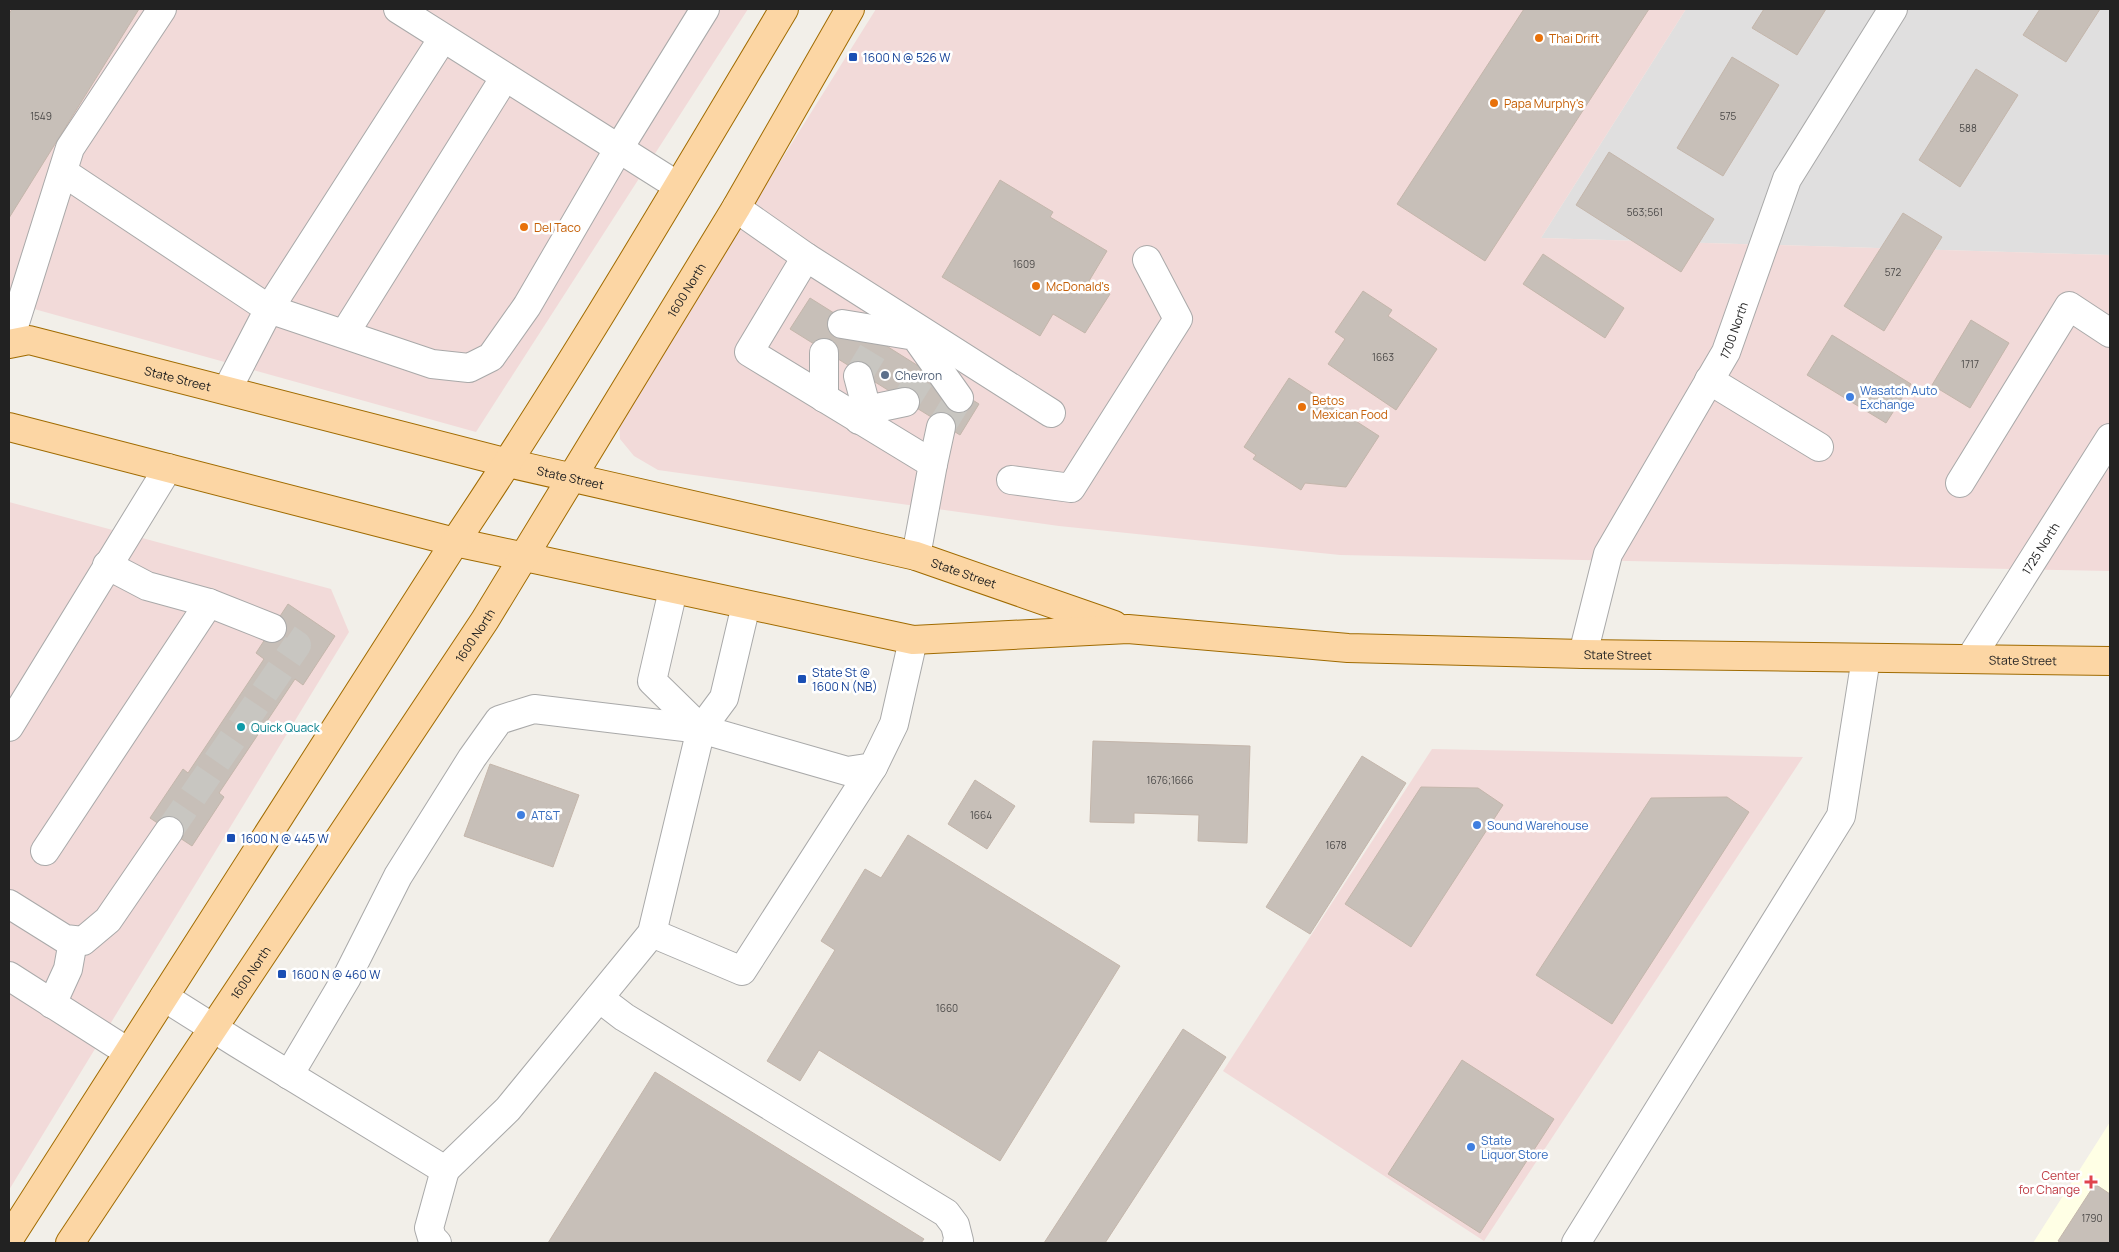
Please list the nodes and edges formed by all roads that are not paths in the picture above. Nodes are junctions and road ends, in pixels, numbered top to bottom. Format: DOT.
graph roads {
  1 [pos="162,9"];
  2 [pos="398,9"];
  3 [pos="705,9"];
  4 [pos="784,9"];
  5 [pos="850,9"];
  6 [pos="1893,9"];
  7 [pos="443,38"];
  8 [pos="505,77"];
  9 [pos="619,148"];
  10 [pos="63,172"];
  11 [pos="678,186"];
  12 [pos="736,208"];
  13 [pos="806,257"];
  14 [pos="1147,260"];
  15 [pos="269,309"];
  16 [pos="842,324"];
  17 [pos="344,333"];
  18 [pos="917,333"];
  19 [pos="2110,333"];
  20 [pos="9,343"];
  21 [pos="876,346"];
  22 [pos="824,353"];
  23 [pos="858,376"];
  24 [pos="922,376"];
  25 [pos="1709,380"];
  26 [pos="227,390"];
  27 [pos="824,398"];
  28 [pos="959,398"];
  29 [pos="905,402"];
  30 [pos="1051,413"];
  31 [pos="863,415"];
  32 [pos="9,427"];
  33 [pos="941,427"];
  34 [pos="2110,438"];
  35 [pos="1819,447"];
  36 [pos="508,463"];
  37 [pos="933,464"];
  38 [pos="168,468"];
  39 [pos="571,477"];
  40 [pos="1011,480"];
  41 [pos="1960,483"];
  42 [pos="454,542"];
  43 [pos="916,556"];
  44 [pos="522,557"];
  45 [pos="107,565"];
  46 [pos="674,590"];
  47 [pos="209,603"];
  48 [pos="746,605"];
  49 [pos="272,628"];
  50 [pos="1128,629"];
  51 [pos="912,640"];
  52 [pos="1583,654"];
  53 [pos="1866,658"];
  54 [pos="1970,659"];
  55 [pos="2110,661"];
  56 [pos="9,727"];
  57 [pos="701,729"];
  58 [pos="873,767"];
  59 [pos="169,831"];
  60 [pos="45,851"];
  61 [pos="9,904"];
  62 [pos="652,933"];
  63 [pos="73,941"];
  64 [pos="9,976"];
  65 [pos="164,997"];
  66 [pos="599,998"];
  67 [pos="52,1004"];
  68 [pos="214,1028"];
  69 [pos="128,1052"];
  70 [pos="289,1075"];
  71 [pos="445,1170"];
  72 [pos="9,1239"];
  73 [pos="70,1243"];
  74 [pos="437,1243"];
  75 [pos="957,1243"];
  76 [pos="1576,1243"];
  1 -- 10 [label="street"];
  2 -- 7 [label="street"];
  3 -- 9 [label="street"];
  4 -- 11 [label="main road"];
  5 -- 12 [label="main road, 1600 North"];
  6 -- 25 [label="street, 1700 North"];
  7 -- 8 [label="street"];
  7 -- 15 [label="street"];
  8 -- 9 [label="street"];
  8 -- 17 [label="street"];
  9 -- 11 [label="street"];
  9 -- 17 [label="street"];
  10 -- 15 [label="street"];
  10 -- 20 [label="street"];
  11 -- 36 [label="main road"];
  12 -- 13 [label="street"];
  12 -- 39 [label="main road, 1600 North"];
  13 -- 18 [label="street"];
  13 -- 27 [label="street"];
  14 -- 40 [label="street"];
  15 -- 17 [label="street"];
  15 -- 26 [label="street"];
  16 -- 18 [label="street"];
  18 -- 21 [label="street"];
  18 -- 24 [label="street"];
  18 -- 28 [label="street"];
  18 -- 30 [label="street"];
  19 -- 41 [label="street"];
  20 -- 26 [label="main road, State Street"];
  22 -- 27 [label="street"];
  23 -- 31 [label="street"];
  25 -- 35 [label="street"];
  25 -- 52 [label="street, 1700 North"];
  26 -- 36 [label="main road, State Street"];
  27 -- 31 [label="street"];
  29 -- 31 [label="street"];
  31 -- 37 [label="street"];
  32 -- 38 [label="main road, State Street"];
  33 -- 37 [label="street"];
  34 -- 54 [label="street, 1725 North"];
  36 -- 39 [label="main road, State Street"];
  36 -- 42 [label="main road"];
  37 -- 43 [label="street"];
  38 -- 42 [label="main road, State Street"];
  38 -- 45 [label="street"];
  39 -- 43 [label="main road, State Street"];
  39 -- 44 [label="main road, 1600 North"];
  42 -- 44 [label="main road, State Street"];
  42 -- 65 [label="main road"];
  43 -- 50 [label="main road, State Street"];
  44 -- 46 [label="main road, State Street"];
  44 -- 68 [label="main road, 1600 North"];
  45 -- 47 [label="street"];
  45 -- 56 [label="street"];
  46 -- 48 [label="main road, State Street"];
  46 -- 57 [label="street"];
  47 -- 49 [label="street"];
  47 -- 60 [label="street"];
  48 -- 51 [label="main road, State Street"];
  48 -- 57 [label="street"];
  50 -- 51 [label="main road, State Street"];
  50 -- 52 [label="main road, State Street"];
  51 -- 58 [label="street"];
  52 -- 53 [label="main road, State Street"];
  53 -- 54 [label="main road, State Street"];
  53 -- 76 [label="street"];
  54 -- 55 [label="main road, State Street"];
  57 -- 58 [label="street"];
  57 -- 62 [label="street"];
  57 -- 70 [label="street"];
  58 -- 62 [label="street"];
  59 -- 63 [label="street"];
  61 -- 63 [label="street"];
  62 -- 66 [label="street"];
  63 -- 67 [label="street"];
  64 -- 67 [label="street"];
  65 -- 68 [label="street"];
  65 -- 69 [label="main road"];
  66 -- 71 [label="street"];
  66 -- 75 [label="street"];
  67 -- 69 [label="street"];
  68 -- 70 [label="street"];
  68 -- 73 [label="main road, 1600 North"];
  69 -- 72 [label="main road"];
  70 -- 71 [label="street"];
  71 -- 74 [label="street"];
}
